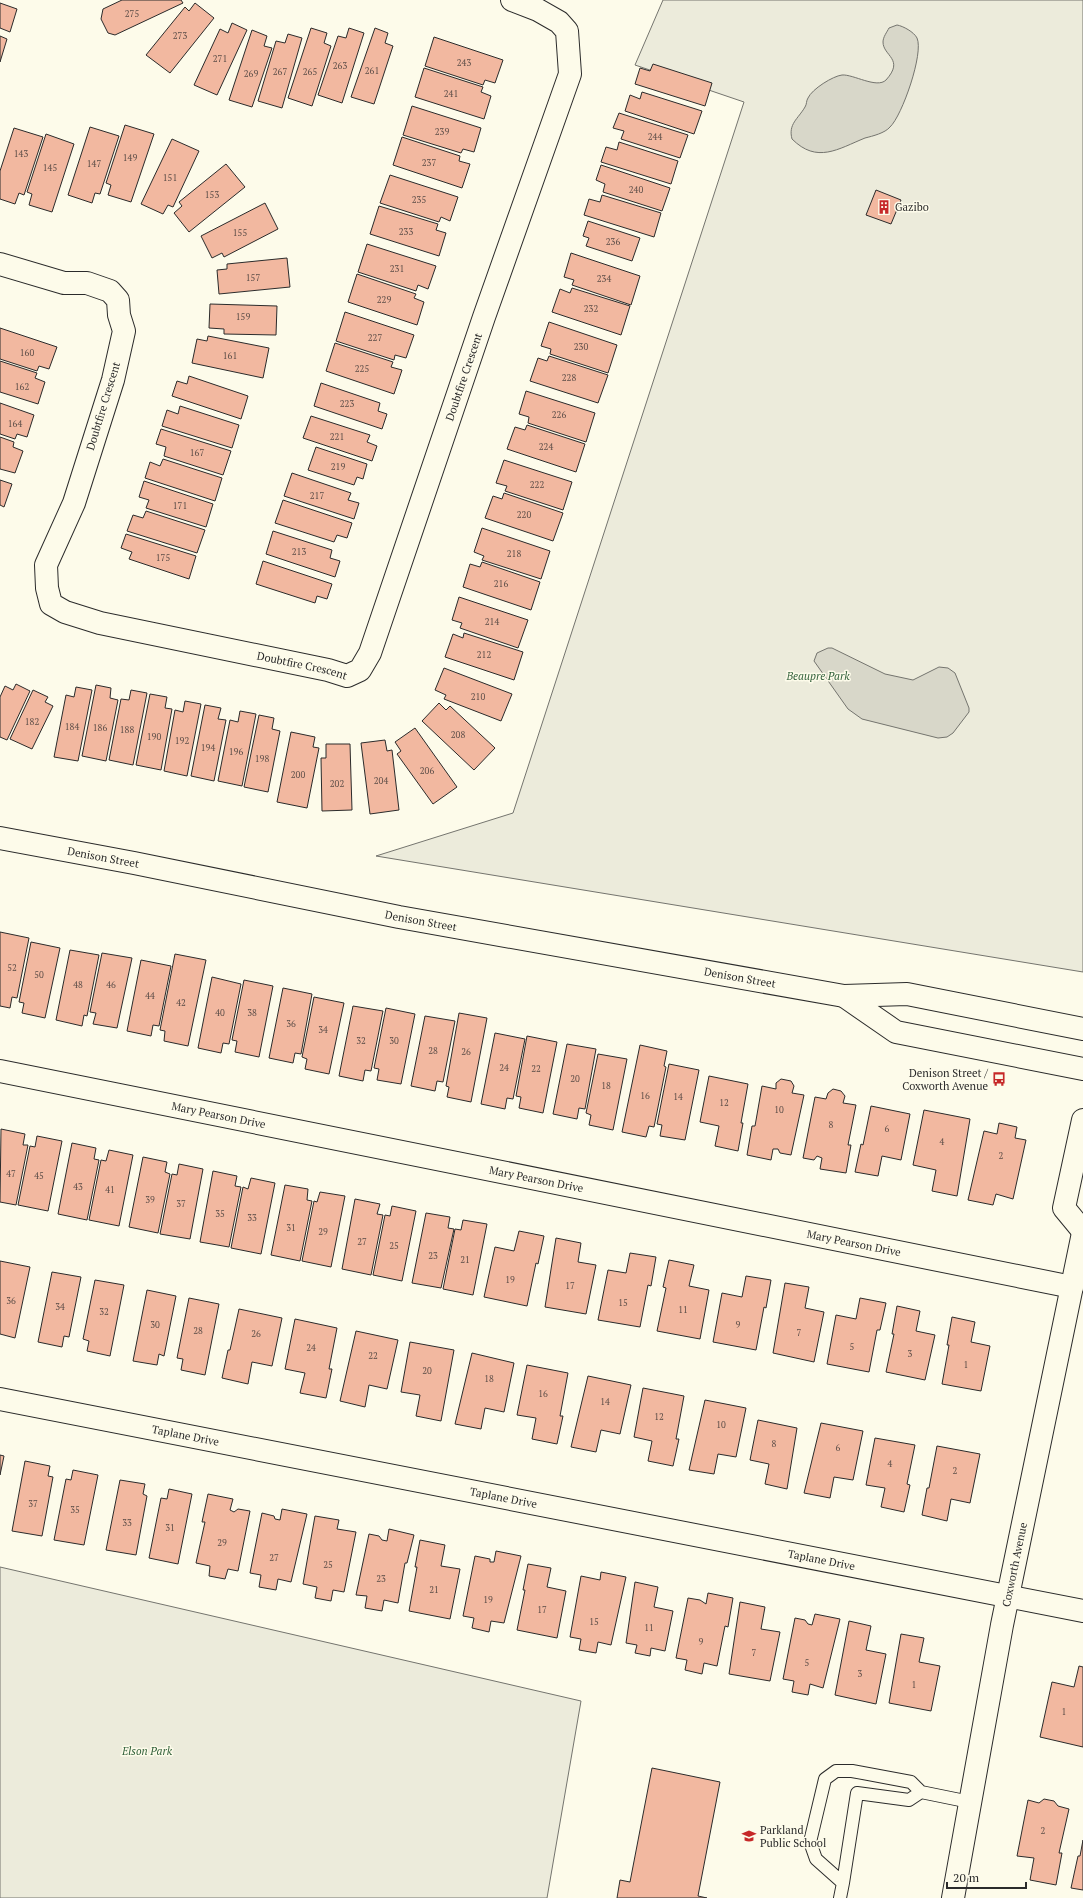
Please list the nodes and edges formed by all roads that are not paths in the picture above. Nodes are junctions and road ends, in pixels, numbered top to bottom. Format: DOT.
graph roads {
  1 [pos="512,0"];
  2 [pos="0,264"];
  3 [pos="0,838"];
  4 [pos="844,996"];
  5 [pos="1083,1030"];
  6 [pos="1083,1069"];
  7 [pos="0,1071"];
  8 [pos="1083,1120"];
  9 [pos="1083,1232"];
  10 [pos="1072,1287"];
  11 [pos="0,1399"];
  12 [pos="1007,1596"];
  13 [pos="1083,1611"];
  14 [pos="921,1792"];
  15 [pos="970,1802"];
  16 [pos="842,1883"];
  17 [pos="840,1898"];
  18 [pos="953,1898"];
  1 -- 2 [label="street, Doubtfire Crescent"];
  3 -- 4 [label="street, Denison Street"];
  4 -- 5 [label="street, Denison Street"];
  4 -- 6 [label="street, Denison Street"];
  7 -- 10 [label="street, Mary Pearson Drive"];
  8 -- 9 [label="street, Coxworth Avenue"];
  9 -- 10 [label="street, Coxworth Avenue"];
  10 -- 12 [label="street, Coxworth Avenue"];
  11 -- 12 [label="street, Taplane Drive"];
  12 -- 13 [label="street, Taplane Drive"];
  12 -- 15 [label="street, Coxworth Avenue"];
  14 -- 15 [label="lane"];
  14 -- 16 [label="lane"];
  14 -- 16 [label="lane"];
  15 -- 18 [label="street, Coxworth Avenue"];
  16 -- 17 [label="lane"];
}
